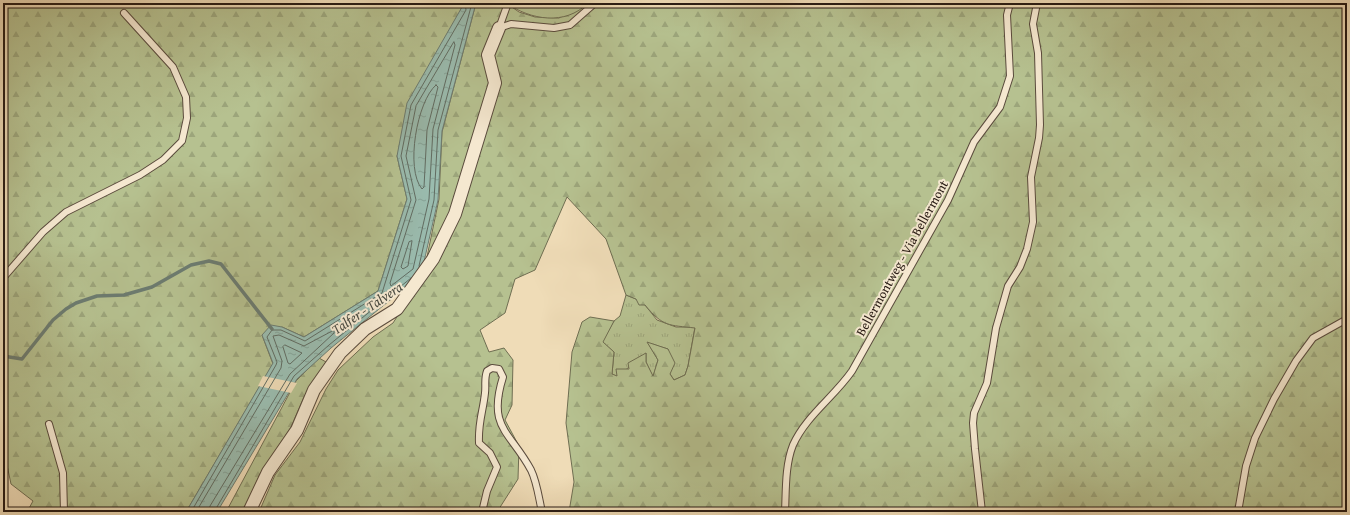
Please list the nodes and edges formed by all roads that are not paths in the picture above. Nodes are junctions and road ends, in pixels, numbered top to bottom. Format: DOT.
graph roads {
  1 [pos="508,3"];
  2 [pos="595,3"];
  3 [pos="1010,3"];
  4 [pos="1037,3"];
  5 [pos="124,13"];
  6 [pos="499,28"];
  7 [pos="3,278"];
  8 [pos="1347,319"];
  9 [pos="49,424"];
  10 [pos="64,512"];
  11 [pos="249,512"];
  12 [pos="482,512"];
  13 [pos="542,512"];
  14 [pos="785,512"];
  15 [pos="982,512"];
  16 [pos="1238,512"];
  1 -- 6 [label="lane"];
  2 -- 6 [label="lane"];
  3 -- 14 [label="lane, Bellermontweg - Via Bellermont"];
  4 -- 15 [label="lane"];
  5 -- 7 [label="lane"];
  6 -- 11 [label="street"];
  8 -- 16 [label="lane"];
  9 -- 10 [label="lane"];
  12 -- 13 [label="lane"];
}
